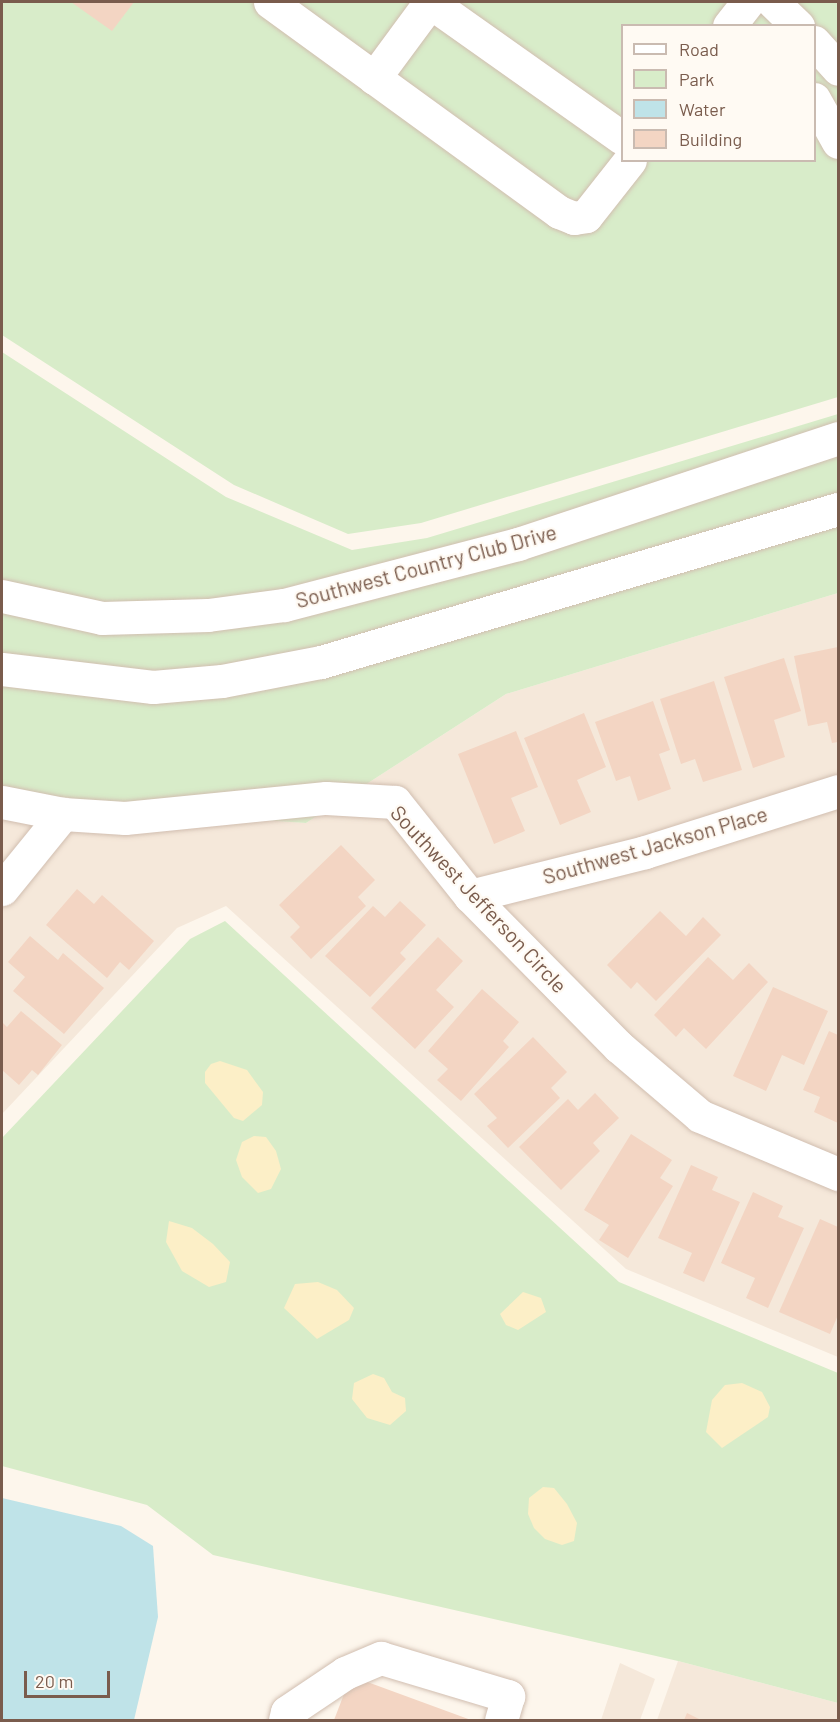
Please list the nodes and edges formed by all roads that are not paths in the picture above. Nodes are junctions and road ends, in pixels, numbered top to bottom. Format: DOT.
graph roads {
  1 [pos="270,2"];
  2 [pos="430,2"];
  3 [pos="773,2"];
  4 [pos="796,24"];
  5 [pos="816,44"];
  6 [pos="838,69"];
  7 [pos="374,78"];
  8 [pos="816,103"];
  9 [pos="621,137"];
  10 [pos="838,142"];
  11 [pos="629,162"];
  12 [pos="838,438"];
  13 [pos="838,509"];
  14 [pos="2,596"];
  15 [pos="2,669"];
  16 [pos="838,790"];
  17 [pos="2,802"];
  18 [pos="63,814"];
  19 [pos="2,889"];
  20 [pos="470,896"];
  21 [pos="838,1174"];
  22 [pos="285,1720"];
  23 [pos="501,1720"];
  1 -- 7 [label="street"];
  2 -- 7 [label="street"];
  2 -- 9 [label="street"];
  3 -- 4 [label="street"];
  5 -- 6 [label="street"];
  7 -- 11 [label="street"];
  8 -- 10 [label="street"];
  12 -- 14 [label="street, Southwest Country Club Drive"];
  13 -- 15 [label="street"];
  16 -- 20 [label="street, Southwest Jackson Place"];
  17 -- 18 [label="street, Southwest Jefferson Circle"];
  18 -- 19 [label="street"];
  18 -- 20 [label="street, Southwest Jefferson Circle"];
  20 -- 21 [label="street, Southwest Jefferson Circle"];
  22 -- 23 [label="street"];
}
